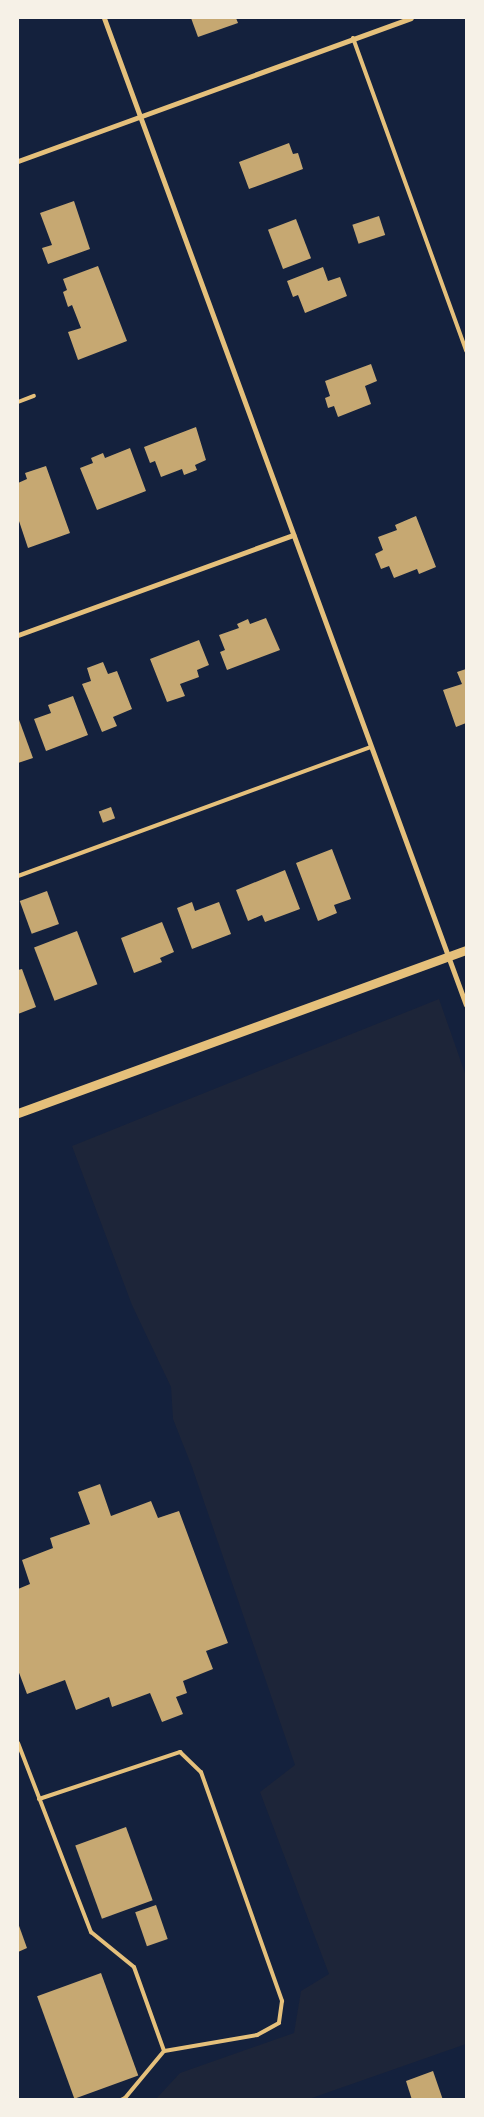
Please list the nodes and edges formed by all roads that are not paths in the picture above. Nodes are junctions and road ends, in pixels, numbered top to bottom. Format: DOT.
graph roads {
  1 [pos="104,18"];
  2 [pos="411,18"];
  3 [pos="353,38"];
  4 [pos="140,117"];
  5 [pos="18,161"];
  6 [pos="466,351"];
  7 [pos="34,396"];
  8 [pos="18,402"];
  9 [pos="293,535"];
  10 [pos="18,635"];
  11 [pos="371,747"];
  12 [pos="18,876"];
  13 [pos="466,950"];
  14 [pos="449,956"];
  15 [pos="466,1005"];
  16 [pos="18,1112"];
  17 [pos="18,1743"];
  18 [pos="39,1799"];
  19 [pos="164,2051"];
  20 [pos="121,2100"];
  1 -- 4 [label="street"];
  2 -- 3 [label="street"];
  3 -- 4 [label="street"];
  3 -- 6 [label="lane"];
  4 -- 5 [label="street"];
  4 -- 9 [label="street"];
  7 -- 8 [label="lane"];
  9 -- 10 [label="street"];
  9 -- 11 [label="street"];
  11 -- 12 [label="lane"];
  11 -- 14 [label="street"];
  13 -- 14 [label="street"];
  14 -- 15 [label="street"];
  14 -- 16 [label="street"];
  17 -- 18 [label="lane"];
  18 -- 19 [label="lane"];
  18 -- 19 [label="lane"];
  19 -- 20 [label="lane"];
}
